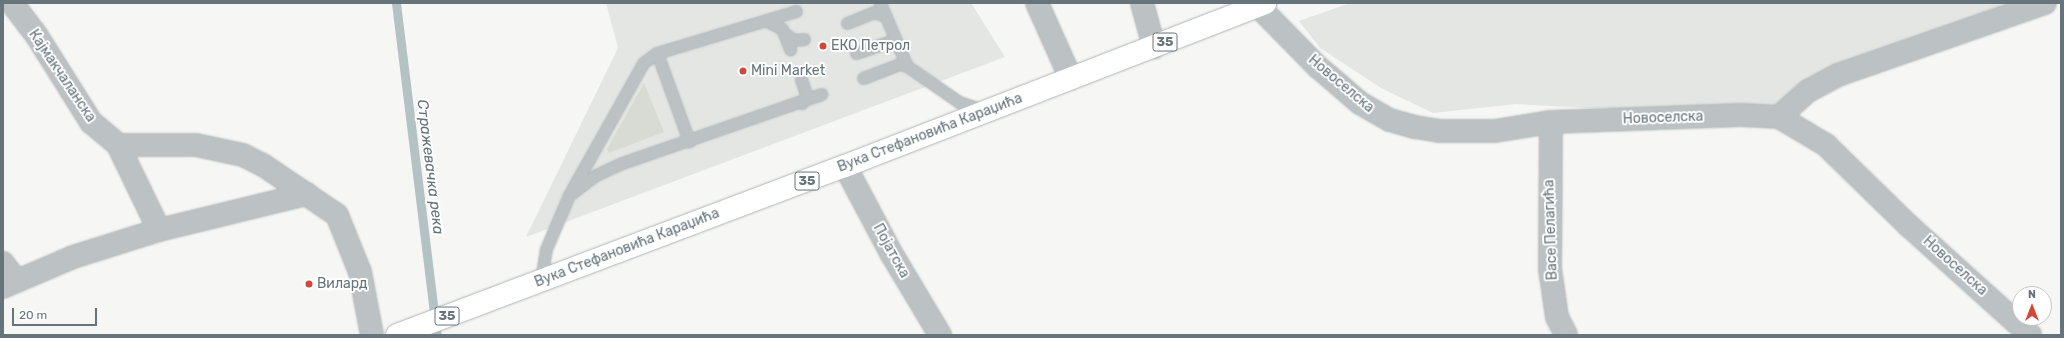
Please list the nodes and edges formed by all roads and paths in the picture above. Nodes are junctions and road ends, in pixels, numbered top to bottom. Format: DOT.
graph roads {
  1 [pos="12,3"];
  2 [pos="880,3"];
  3 [pos="1037,3"];
  4 [pos="1142,3"];
  5 [pos="2045,3"];
  6 [pos="1262,4"];
  7 [pos="885,16"];
  8 [pos="767,21"];
  9 [pos="847,23"];
  10 [pos="783,31"];
  11 [pos="897,44"];
  12 [pos="1154,47"];
  13 [pos="657,52"];
  14 [pos="856,54"];
  15 [pos="907,66"];
  16 [pos="863,78"];
  17 [pos="1071,79"];
  18 [pos="802,103"];
  19 [pos="988,110"];
  20 [pos="1779,116"];
  21 [pos="1551,122"];
  22 [pos="689,141"];
  23 [pos="118,145"];
  24 [pos="845,166"];
  25 [pos="307,194"];
  26 [pos="569,195"];
  27 [pos="159,230"];
  28 [pos="7,277"];
  29 [pos="541,280"];
  30 [pos="405,332"];
  31 [pos="372,335"];
  32 [pos="940,335"];
  33 [pos="1566,335"];
  34 [pos="2030,335"];
  1 -- 23 [label="street, Кајмакчаланска"];
  2 -- 7 [label="lane"];
  3 -- 17 [label="street"];
  4 -- 12 [label="street"];
  5 -- 20 [label="street"];
  6 -- 12 [label="main road, Вука Стефановића Караџића / 35"];
  6 -- 21 [label="street, Новоселска"];
  7 -- 9 [label="lane"];
  7 -- 11 [label="lane"];
  8 -- 10 [label="lane"];
  8 -- 10 [label="lane"];
  8 -- 13 [label="lane"];
  10 -- 10 [label="lane"];
  11 -- 14 [label="lane"];
  11 -- 15 [label="lane"];
  12 -- 17 [label="main road, Вука Стефановића Караџића / 35"];
  13 -- 22 [label="lane"];
  13 -- 26 [label="lane"];
  15 -- 16 [label="lane"];
  15 -- 19 [label="lane"];
  17 -- 19 [label="main road, Вука Стефановића Караџића / 35"];
  18 -- 18 [label="lane"];
  18 -- 22 [label="lane"];
  19 -- 24 [label="main road, Вука Стефановића Караџића / 35"];
  20 -- 21 [label="street, Новоселска"];
  20 -- 34 [label="street, Новоселска"];
  21 -- 33 [label="street, Васе Пелагића"];
  22 -- 26 [label="lane"];
  23 -- 25 [label="street"];
  23 -- 27 [label="street, Кајмакчаланска"];
  24 -- 29 [label="main road, Вука Стефановића Караџића / 35"];
  24 -- 32 [label="street, Појатска"];
  25 -- 27 [label="street"];
  25 -- 31 [label="street"];
  26 -- 29 [label="lane"];
  27 -- 28 [label="street"];
  29 -- 30 [label="main road, Вука Стефановића Караџића / 35"];
}
